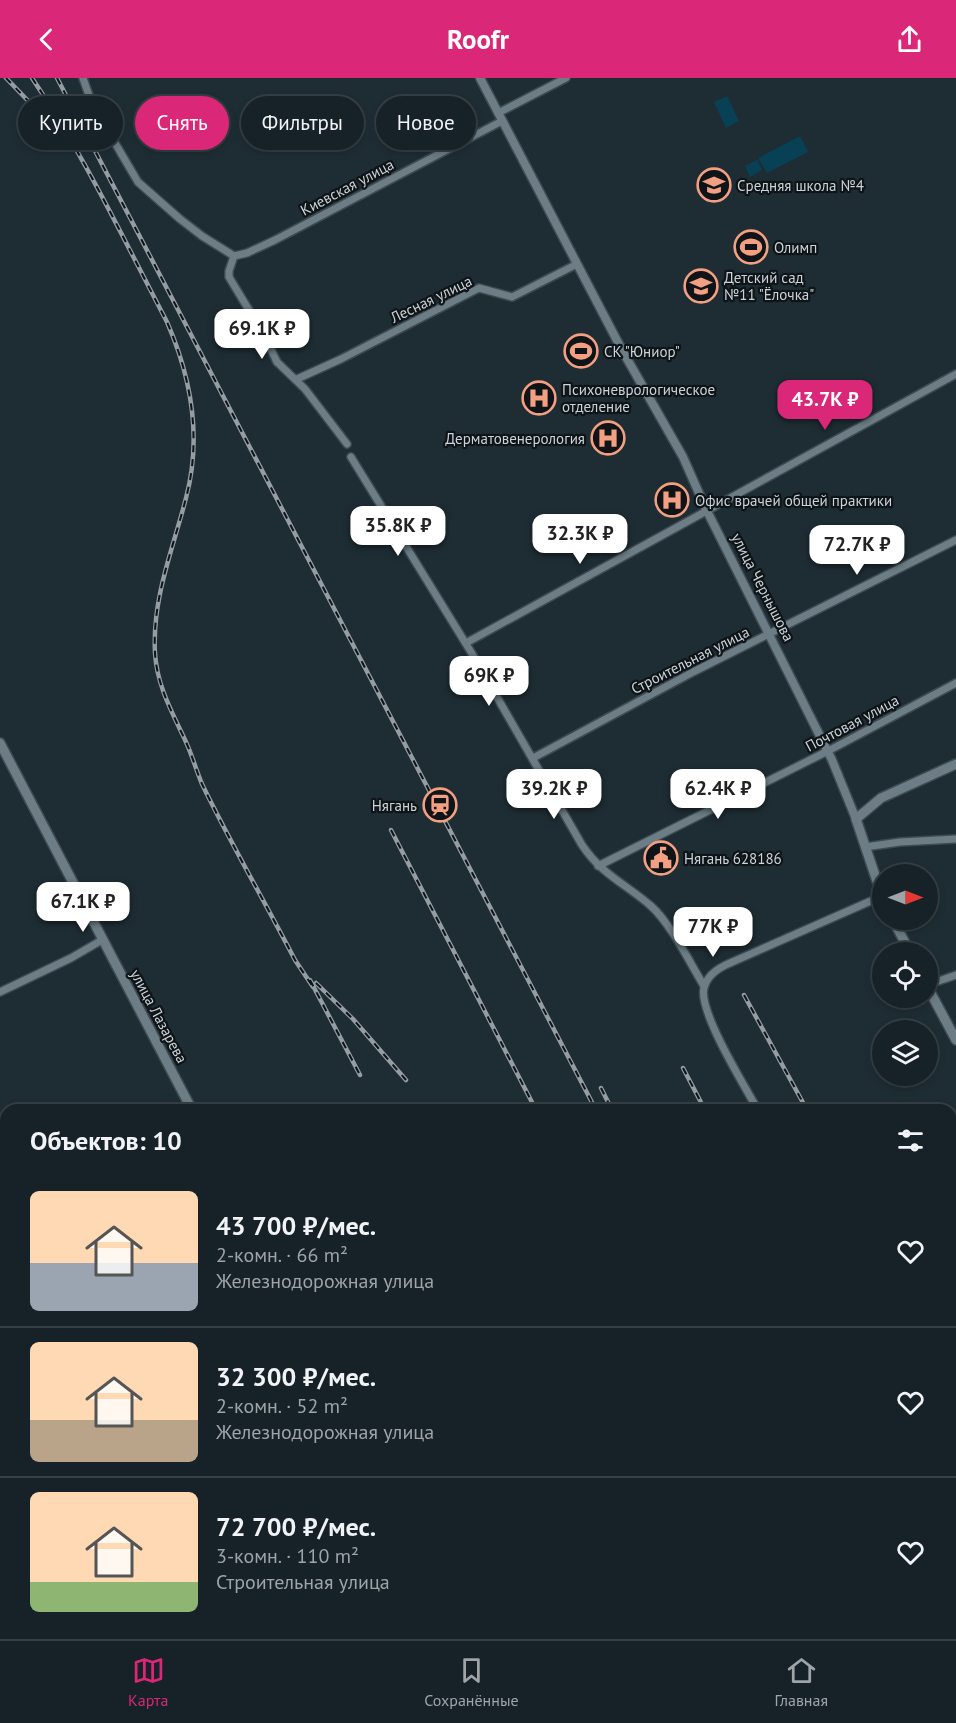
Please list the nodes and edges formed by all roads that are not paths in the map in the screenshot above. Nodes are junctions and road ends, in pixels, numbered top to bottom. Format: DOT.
graph roads {
  1 [pos="83,78"];
  2 [pos="480,78"];
  3 [pos="566,78"];
  4 [pos="500,117"];
  5 [pos="234,256"];
  6 [pos="577,264"];
  7 [pos="956,374"];
  8 [pos="297,379"];
  9 [pos="347,444"];
  10 [pos="351,457"];
  11 [pos="706,509"];
  12 [pos="956,540"];
  13 [pos="770,634"];
  14 [pos="466,643"];
  15 [pos="956,683"];
  16 [pos="0,743"];
  17 [pos="828,751"];
  18 [pos="533,758"];
  19 [pos="956,764"];
  20 [pos="856,819"];
  21 [pos="956,839"];
  22 [pos="865,847"];
  23 [pos="598,866"];
  24 [pos="872,867"];
  25 [pos="872,900"];
  26 [pos="102,940"];
  27 [pos="956,975"];
  28 [pos="938,981"];
  29 [pos="704,987"];
  30 [pos="0,992"];
  31 [pos="938,1006"];
  32 [pos="956,1040"];
  33 [pos="189,1104"];
  34 [pos="755,1104"];
  1 -- 5 [label="street"];
  2 -- 4 [label="street, улица Чернышова"];
  3 -- 4 [label="street, Киевская улица"];
  4 -- 5 [label="street, Киевская улица"];
  4 -- 6 [label="street, улица Чернышова"];
  5 -- 8 [label="street"];
  6 -- 8 [label="street, Лесная улица"];
  6 -- 11 [label="street, улица Чернышова"];
  7 -- 11 [label="street"];
  8 -- 9 [label="street"];
  10 -- 14 [label="street"];
  11 -- 13 [label="street, улица Чернышова"];
  11 -- 14 [label="street"];
  12 -- 13 [label="street, Строительная улица"];
  13 -- 17 [label="street, улица Чернышова"];
  13 -- 18 [label="street, Строительная улица"];
  14 -- 18 [label="street"];
  15 -- 17 [label="street, Почтовая улица"];
  16 -- 26 [label="main road, улица Лазарева"];
  17 -- 20 [label="street, улица Чернышова"];
  17 -- 23 [label="street, Почтовая улица"];
  18 -- 23 [label="street"];
  19 -- 20 [label="main road"];
  20 -- 22 [label="main road, улица Чернышова"];
  21 -- 22 [label="street"];
  22 -- 24 [label="main road, улица Чернышова"];
  23 -- 29 [label="street"];
  25 -- 29 [label="street"];
  26 -- 30 [label="street"];
  26 -- 33 [label="main road, улица Лазарева"];
  27 -- 28 [label="street"];
  29 -- 34 [label="street"];
  31 -- 32 [label="main road"];
}
